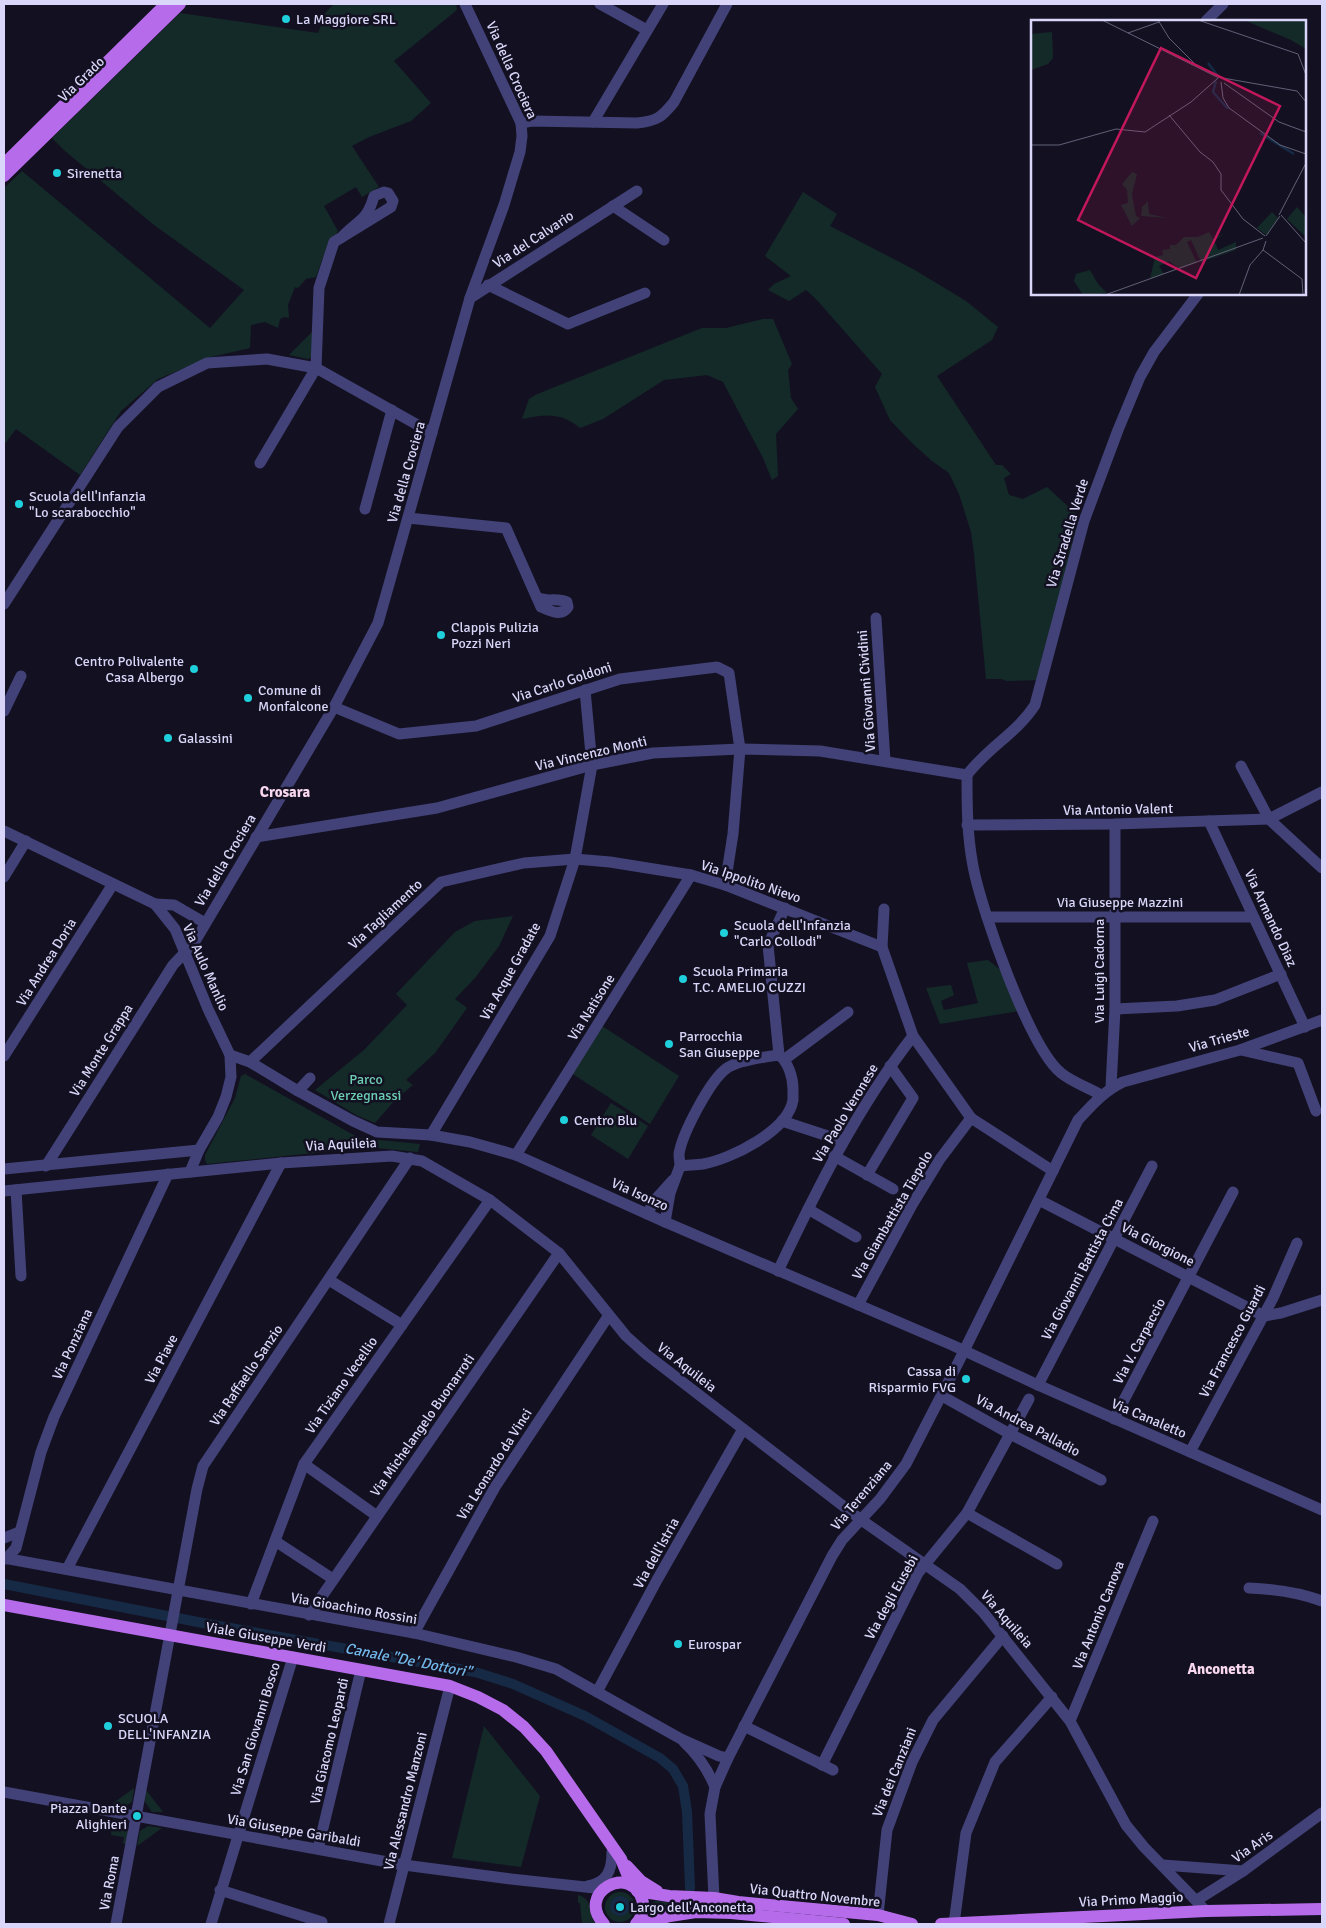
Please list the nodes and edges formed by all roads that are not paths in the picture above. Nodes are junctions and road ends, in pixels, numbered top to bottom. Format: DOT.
graph roads {
  1 [pos="166,4"];
  2 [pos="180,4"];
  3 [pos="466,4"];
  4 [pos="600,4"];
  5 [pos="662,4"];
  6 [pos="727,4"];
  7 [pos="1223,4"];
  8 [pos="1207,20"];
  9 [pos="647,30"];
  10 [pos="521,122"];
  11 [pos="593,122"];
  12 [pos="4,164"];
  13 [pos="4,176"];
  14 [pos="637,191"];
  15 [pos="613,206"];
  16 [pos="341,238"];
  17 [pos="664,240"];
  18 [pos="488,286"];
  19 [pos="645,293"];
  20 [pos="1197,295"];
  21 [pos="470,298"];
  22 [pos="316,368"];
  23 [pos="392,410"];
  24 [pos="432,433"];
  25 [pos="260,463"];
  26 [pos="365,509"];
  27 [pos="408,518"];
  28 [pos="537,597"];
  29 [pos="4,604"];
  30 [pos="876,618"];
  31 [pos="21,676"];
  32 [pos="585,690"];
  33 [pos="334,707"];
  34 [pos="4,711"];
  35 [pos="740,749"];
  36 [pos="885,761"];
  37 [pos="592,765"];
  38 [pos="1241,766"];
  39 [pos="967,775"];
  40 [pos="1322,792"];
  41 [pos="1269,819"];
  42 [pos="1209,821"];
  43 [pos="1114,824"];
  44 [pos="967,825"];
  45 [pos="4,831"];
  46 [pos="256,837"];
  47 [pos="26,841"];
  48 [pos="575,859"];
  49 [pos="1322,868"];
  50 [pos="690,875"];
  51 [pos="4,877"];
  52 [pos="113,884"];
  53 [pos="725,885"];
  54 [pos="155,904"];
  55 [pos="785,908"];
  56 [pos="884,909"];
  57 [pos="987,917"];
  58 [pos="1115,917"];
  59 [pos="1254,917"];
  60 [pos="205,923"];
  61 [pos="882,947"];
  62 [pos="184,953"];
  63 [pos="1281,974"];
  64 [pos="1115,1009"];
  65 [pos="848,1012"];
  66 [pos="1322,1020"];
  67 [pos="1305,1027"];
  68 [pos="913,1036"];
  69 [pos="1240,1050"];
  70 [pos="230,1055"];
  71 [pos="4,1056"];
  72 [pos="782,1057"];
  73 [pos="250,1062"];
  74 [pos="890,1066"];
  75 [pos="310,1078"];
  76 [pos="1123,1082"];
  77 [pos="1112,1087"];
  78 [pos="298,1091"];
  79 [pos="1101,1095"];
  80 [pos="1316,1112"];
  81 [pos="971,1118"];
  82 [pos="782,1121"];
  83 [pos="431,1135"];
  84 [pos="843,1141"];
  85 [pos="199,1150"];
  86 [pos="516,1155"];
  87 [pos="834,1156"];
  88 [pos="410,1158"];
  89 [pos="281,1162"];
  90 [pos="46,1166"];
  91 [pos="680,1166"];
  92 [pos="1152,1166"];
  93 [pos="4,1170"];
  94 [pos="1053,1171"];
  95 [pos="190,1172"];
  96 [pos="168,1174"];
  97 [pos="867,1174"];
  98 [pos="674,1179"];
  99 [pos="893,1189"];
  100 [pos="10,1190"];
  101 [pos="1233,1192"];
  102 [pos="490,1200"];
  103 [pos="1039,1200"];
  104 [pos="808,1208"];
  105 [pos="647,1214"];
  106 [pos="665,1222"];
  107 [pos="856,1237"];
  108 [pos="1115,1239"];
  109 [pos="1297,1243"];
  110 [pos="559,1253"];
  111 [pos="778,1271"];
  112 [pos="21,1276"];
  113 [pos="1190,1278"];
  114 [pos="329,1280"];
  115 [pos="1322,1300"];
  116 [pos="858,1305"];
  117 [pos="609,1315"];
  118 [pos="1264,1316"];
  119 [pos="402,1325"];
  120 [pos="964,1352"];
  121 [pos="1038,1385"];
  122 [pos="942,1396"];
  123 [pos="1028,1399"];
  124 [pos="1114,1419"];
  125 [pos="743,1430"];
  126 [pos="1010,1434"];
  127 [pos="1190,1452"];
  128 [pos="304,1464"];
  129 [pos="1101,1480"];
  130 [pos="1322,1510"];
  131 [pos="967,1513"];
  132 [pos="377,1516"];
  133 [pos="860,1519"];
  134 [pos="1153,1521"];
  135 [pos="19,1532"];
  136 [pos="4,1538"];
  137 [pos="274,1541"];
  138 [pos="5,1556"];
  139 [pos="924,1564"];
  140 [pos="1057,1564"];
  141 [pos="67,1569"];
  142 [pos="4,1571"];
  143 [pos="334,1579"];
  144 [pos="1249,1588"];
  145 [pos="180,1592"];
  146 [pos="1322,1601"];
  147 [pos="251,1604"];
  148 [pos="4,1605"];
  149 [pos="309,1615"];
  150 [pos="172,1629"];
  151 [pos="414,1633"];
  152 [pos="1002,1636"];
  153 [pos="293,1657"];
  154 [pos="361,1670"];
  155 [pos="450,1686"];
  156 [pos="597,1692"];
  157 [pos="1052,1696"];
  158 [pos="1070,1721"];
  159 [pos="744,1726"];
  160 [pos="681,1739"];
  161 [pos="728,1758"];
  162 [pos="822,1765"];
  163 [pos="833,1770"];
  164 [pos="715,1788"];
  165 [pos="4,1792"];
  166 [pos="1322,1813"];
  167 [pos="137,1816"];
  168 [pos="238,1835"];
  169 [pos="318,1849"];
  170 [pos="616,1855"];
  171 [pos="404,1865"];
  172 [pos="1162,1865"];
  173 [pos="1243,1871"];
  174 [pos="581,1887"];
  175 [pos="607,1887"];
  176 [pos="635,1888"];
  177 [pos="220,1890"];
  178 [pos="669,1896"];
  179 [pos="714,1898"];
  180 [pos="1197,1900"];
  181 [pos="1322,1909"];
  182 [pos="1206,1911"];
  183 [pos="878,1915"];
  184 [pos="655,1920"];
  185 [pos="322,1922"];
  186 [pos="116,1924"];
  187 [pos="210,1924"];
  188 [pos="390,1924"];
  189 [pos="604,1924"];
  190 [pos="636,1924"];
  191 [pos="642,1924"];
  192 [pos="844,1924"];
  193 [pos="912,1924"];
  194 [pos="941,1924"];
  195 [pos="954,1924"];
  1 -- 12 [label="main road, Via Grado"];
  2 -- 13 [label="main road, Via Grado"];
  3 -- 10 [label="street, Via della Crociera"];
  4 -- 9 [label="street"];
  5 -- 9 [label="street"];
  6 -- 11 [label="street"];
  7 -- 8 [label="street"];
  9 -- 11 [label="street"];
  10 -- 11 [label="street"];
  10 -- 21 [label="street, Via della Crociera"];
  14 -- 15 [label="street, Via del Calvario"];
  15 -- 17 [label="street"];
  15 -- 18 [label="street, Via del Calvario"];
  16 -- 16 [label="street"];
  16 -- 22 [label="street"];
  18 -- 19 [label="street"];
  18 -- 21 [label="street, Via del Calvario"];
  20 -- 39 [label="street, Via Stradella Verde"];
  21 -- 24 [label="street, Via della Crociera"];
  22 -- 23 [label="street"];
  22 -- 25 [label="street"];
  22 -- 29 [label="street"];
  23 -- 24 [label="street"];
  23 -- 26 [label="street"];
  24 -- 27 [label="street, Via della Crociera"];
  27 -- 28 [label="street"];
  27 -- 33 [label="street, Via della Crociera"];
  30 -- 36 [label="street, Via Giovanni Cividini"];
  31 -- 34 [label="street"];
  32 -- 33 [label="street, Via Carlo Goldoni"];
  32 -- 35 [label="street, Via Carlo Goldoni"];
  32 -- 37 [label="street, Via Acque Gradate"];
  33 -- 46 [label="street, Via della Crociera"];
  35 -- 36 [label="street, Via Vincenzo Monti"];
  35 -- 37 [label="street, Via Vincenzo Monti"];
  35 -- 53 [label="street"];
  36 -- 39 [label="street, Via Vincenzo Monti"];
  37 -- 46 [label="street, Via Vincenzo Monti"];
  37 -- 48 [label="street, Via Acque Gradate"];
  38 -- 41 [label="street"];
  39 -- 44 [label="street"];
  40 -- 41 [label="street"];
  41 -- 42 [label="street, Via Antonio Valent"];
  41 -- 49 [label="street"];
  42 -- 43 [label="street, Via Antonio Valent"];
  42 -- 59 [label="street, Via Armando Diaz"];
  43 -- 44 [label="street, Via Antonio Valent"];
  43 -- 58 [label="street, Via Luigi Cadorna"];
  44 -- 57 [label="street"];
  45 -- 47 [label="street, Via Aulo Manlio"];
  46 -- 60 [label="street, Via della Crociera"];
  47 -- 51 [label="street"];
  47 -- 52 [label="street, Via Aulo Manlio"];
  48 -- 50 [label="street, Via Ippolito Nievo"];
  48 -- 73 [label="street, Via Tagliamento"];
  48 -- 83 [label="street, Via Acque Gradate"];
  50 -- 53 [label="street, Via Ippolito Nievo"];
  50 -- 86 [label="street, Via Natisone"];
  52 -- 54 [label="street, Via Aulo Manlio"];
  52 -- 71 [label="street, Via Andrea Doria"];
  53 -- 55 [label="street, Via Ippolito Nievo"];
  54 -- 60 [label="street, Via della Crociera"];
  54 -- 62 [label="street, Via Aulo Manlio"];
  55 -- 61 [label="street, Via Ippolito Nievo"];
  55 -- 72 [label="street"];
  56 -- 61 [label="street"];
  57 -- 58 [label="street, Via Giuseppe Mazzini"];
  57 -- 79 [label="street"];
  58 -- 59 [label="street, Via Giuseppe Mazzini"];
  58 -- 64 [label="street, Via Luigi Cadorna"];
  59 -- 63 [label="street, Via Armando Diaz"];
  60 -- 62 [label="street, Via della Crociera"];
  61 -- 68 [label="street"];
  62 -- 70 [label="street, Via Aulo Manlio"];
  62 -- 90 [label="street, Via Monte Grappa"];
  63 -- 64 [label="street"];
  63 -- 67 [label="street, Via Armando Diaz"];
  64 -- 77 [label="street, Via Luigi Cadorna"];
  65 -- 72 [label="street"];
  66 -- 67 [label="street, Via Trieste"];
  67 -- 69 [label="street, Via Trieste"];
  68 -- 74 [label="street, Via Paolo Veronese"];
  68 -- 81 [label="street"];
  69 -- 76 [label="street, Via Trieste"];
  69 -- 80 [label="street"];
  70 -- 73 [label="street, Via Isonzo"];
  70 -- 85 [label="street, Via Aulo Manlio"];
  72 -- 82 [label="street"];
  72 -- 91 [label="street"];
  73 -- 78 [label="street, Via Isonzo"];
  74 -- 84 [label="street, Via Paolo Veronese"];
  74 -- 97 [label="street"];
  75 -- 78 [label="street"];
  76 -- 77 [label="street, Via Terenziana"];
  77 -- 79 [label="street, Via Terenziana"];
  78 -- 83 [label="street, Via Isonzo"];
  79 -- 94 [label="street, Via Terenziana"];
  81 -- 94 [label="street"];
  81 -- 116 [label="street, Via Giambattista Tiepolo"];
  82 -- 84 [label="street"];
  82 -- 91 [label="street"];
  83 -- 86 [label="street, Via Isonzo"];
  84 -- 87 [label="street, Via Paolo Veronese"];
  85 -- 90 [label="street"];
  85 -- 95 [label="street, Via Aulo Manlio"];
  86 -- 105 [label="street, Via Isonzo"];
  87 -- 97 [label="street"];
  87 -- 104 [label="street, Via Paolo Veronese"];
  88 -- 89 [label="street, Via Aquileia"];
  88 -- 102 [label="street, Via Aquileia"];
  88 -- 114 [label="street, Via Raffaello Sanzio"];
  89 -- 95 [label="street, Via Aquileia"];
  89 -- 141 [label="street, Via Piave"];
  90 -- 93 [label="street"];
  91 -- 98 [label="street"];
  92 -- 108 [label="street, Via Giovanni Battista Cima"];
  94 -- 103 [label="street, Via Terenziana"];
  95 -- 96 [label="street, Via Aquileia"];
  96 -- 100 [label="street, Via Aquileia"];
  96 -- 135 [label="street, Via Ponziana"];
  97 -- 99 [label="street"];
  98 -- 105 [label="street"];
  98 -- 106 [label="street"];
  100 -- 112 [label="street"];
  101 -- 113 [label="street, Via V. Carpaccio"];
  102 -- 110 [label="street, Via Aquileia"];
  102 -- 119 [label="street, Via Tiziano Vecellio"];
  103 -- 108 [label="street, Via Giorgione"];
  103 -- 120 [label="street, Via Terenziana"];
  104 -- 107 [label="street"];
  104 -- 111 [label="street, Via Paolo Veronese"];
  105 -- 106 [label="street, Via Isonzo"];
  106 -- 111 [label="street, Via Isonzo"];
  108 -- 113 [label="street, Via Giorgione"];
  108 -- 121 [label="street, Via Giovanni Battista Cima"];
  109 -- 118 [label="street, Via Francesco Guardi"];
  110 -- 117 [label="street, Via Aquileia"];
  110 -- 132 [label="street, Via Michelangelo Buonarroti"];
  111 -- 116 [label="street, Via Isonzo"];
  113 -- 118 [label="street, Via Giorgione"];
  113 -- 124 [label="street, Via V. Carpaccio"];
  114 -- 119 [label="street"];
  114 -- 145 [label="street, Via Raffaello Sanzio"];
  115 -- 118 [label="street"];
  116 -- 120 [label="street, Via Isonzo"];
  117 -- 125 [label="street, Via Aquileia"];
  117 -- 151 [label="street, Via Leonardo da Vinci"];
  118 -- 127 [label="street, Via Francesco Guardi"];
  119 -- 128 [label="street, Via Tiziano Vecellio"];
  120 -- 121 [label="street, Via Canaletto"];
  120 -- 122 [label="street, Via Terenziana"];
  121 -- 124 [label="street, Via Canaletto"];
  122 -- 126 [label="street, Via Andrea Palladio"];
  122 -- 133 [label="street, Via Terenziana"];
  123 -- 126 [label="street, Via degli Eusebi"];
  124 -- 127 [label="street, Via Canaletto"];
  125 -- 133 [label="street, Via Aquileia"];
  125 -- 156 [label="street, Via dell'Istria"];
  126 -- 129 [label="street, Via Andrea Palladio"];
  126 -- 131 [label="street, Via degli Eusebi"];
  127 -- 130 [label="street, Via Canaletto"];
  128 -- 132 [label="street"];
  128 -- 137 [label="street, Via Tiziano Vecellio"];
  131 -- 139 [label="street, Via degli Eusebi"];
  131 -- 140 [label="street"];
  132 -- 143 [label="street, Via Michelangelo Buonarroti"];
  133 -- 139 [label="street, Via Aquileia"];
  133 -- 159 [label="street, Via Terenziana"];
  134 -- 158 [label="street, Via Antonio Canova"];
  135 -- 136 [label="street"];
  135 -- 138 [label="street, Via Ponziana"];
  137 -- 143 [label="street"];
  137 -- 147 [label="street, Via Tiziano Vecellio"];
  138 -- 141 [label="street, Via Gioachino Rossini"];
  138 -- 142 [label="street"];
  139 -- 152 [label="street, Via Aquileia"];
  139 -- 162 [label="street, Via degli Eusebi"];
  141 -- 145 [label="street, Via Gioachino Rossini"];
  143 -- 149 [label="street, Via Michelangelo Buonarroti"];
  144 -- 146 [label="street"];
  145 -- 147 [label="street, Via Gioachino Rossini"];
  145 -- 150 [label="street, Via Raffaello Sanzio"];
  147 -- 149 [label="street, Via Gioachino Rossini"];
  148 -- 150 [label="main road, Viale Giuseppe Verdi"];
  149 -- 151 [label="street, Via Gioachino Rossini"];
  150 -- 153 [label="main road, Viale Giuseppe Verdi"];
  150 -- 167 [label="street"];
  151 -- 156 [label="street, Via Gioachino Rossini"];
  152 -- 157 [label="street, Via Aquileia"];
  152 -- 183 [label="street, Via dei Canziani"];
  153 -- 154 [label="main road, Viale Giuseppe Verdi"];
  153 -- 168 [label="street, Via San Giovanni Bosco"];
  154 -- 155 [label="main road, Viale Giuseppe Verdi"];
  154 -- 169 [label="street, Via Giacomo Leopardi"];
  155 -- 170 [label="main road, Viale Giuseppe Verdi"];
  155 -- 171 [label="street, Via Alessandro Manzoni"];
  156 -- 160 [label="street, Via Gioachino Rossini"];
  157 -- 158 [label="street, Via Aquileia"];
  157 -- 195 [label="street"];
  158 -- 172 [label="street, Via Aquileia"];
  159 -- 161 [label="street, Via Terenziana"];
  159 -- 162 [label="street"];
  160 -- 161 [label="street, Via Gioachino Rossini"];
  160 -- 164 [label="street, Via Gioachino Rossini"];
  161 -- 164 [label="street, Via Terenziana"];
  162 -- 163 [label="street"];
  164 -- 179 [label="street, Via Terenziana"];
  165 -- 167 [label="street, Via Giuseppe Garibaldi"];
  166 -- 173 [label="street, Via Aris"];
  167 -- 168 [label="street, Via Giuseppe Garibaldi"];
  167 -- 186 [label="street, Via Roma"];
  168 -- 169 [label="street, Via Giuseppe Garibaldi"];
  168 -- 177 [label="street, Via San Giovanni Bosco"];
  169 -- 171 [label="street, Via Giuseppe Garibaldi"];
  170 -- 174 [label="street"];
  170 -- 175 [label="main road"];
  170 -- 176 [label="main road"];
  170 -- 178 [label="main road"];
  171 -- 174 [label="street, Via Giuseppe Garibaldi"];
  171 -- 188 [label="street, Via Alessandro Manzoni"];
  172 -- 173 [label="street"];
  172 -- 180 [label="street, Via Aquileia"];
  173 -- 180 [label="street, Via Aris"];
  174 -- 175 [label="street"];
  175 -- 176 [label="main road"];
  175 -- 189 [label="main road"];
  176 -- 178 [label="main road"];
  176 -- 190 [label="main road"];
  177 -- 185 [label="street"];
  177 -- 187 [label="street, Via San Giovanni Bosco"];
  178 -- 179 [label="main road"];
  179 -- 183 [label="main road, Via Quattro Novembre"];
  179 -- 184 [label="street"];
  180 -- 182 [label="street, Via Aquileia"];
  181 -- 182 [label="main road, Via Primo Maggio"];
  182 -- 195 [label="main road, Via Primo Maggio"];
  183 -- 193 [label="main road, Via Quattro Novembre"];
  184 -- 191 [label="main road"];
  184 -- 192 [label="main road, Via Quattro Novembre"];
  194 -- 195 [label="main road, Via Primo Maggio"];
}
